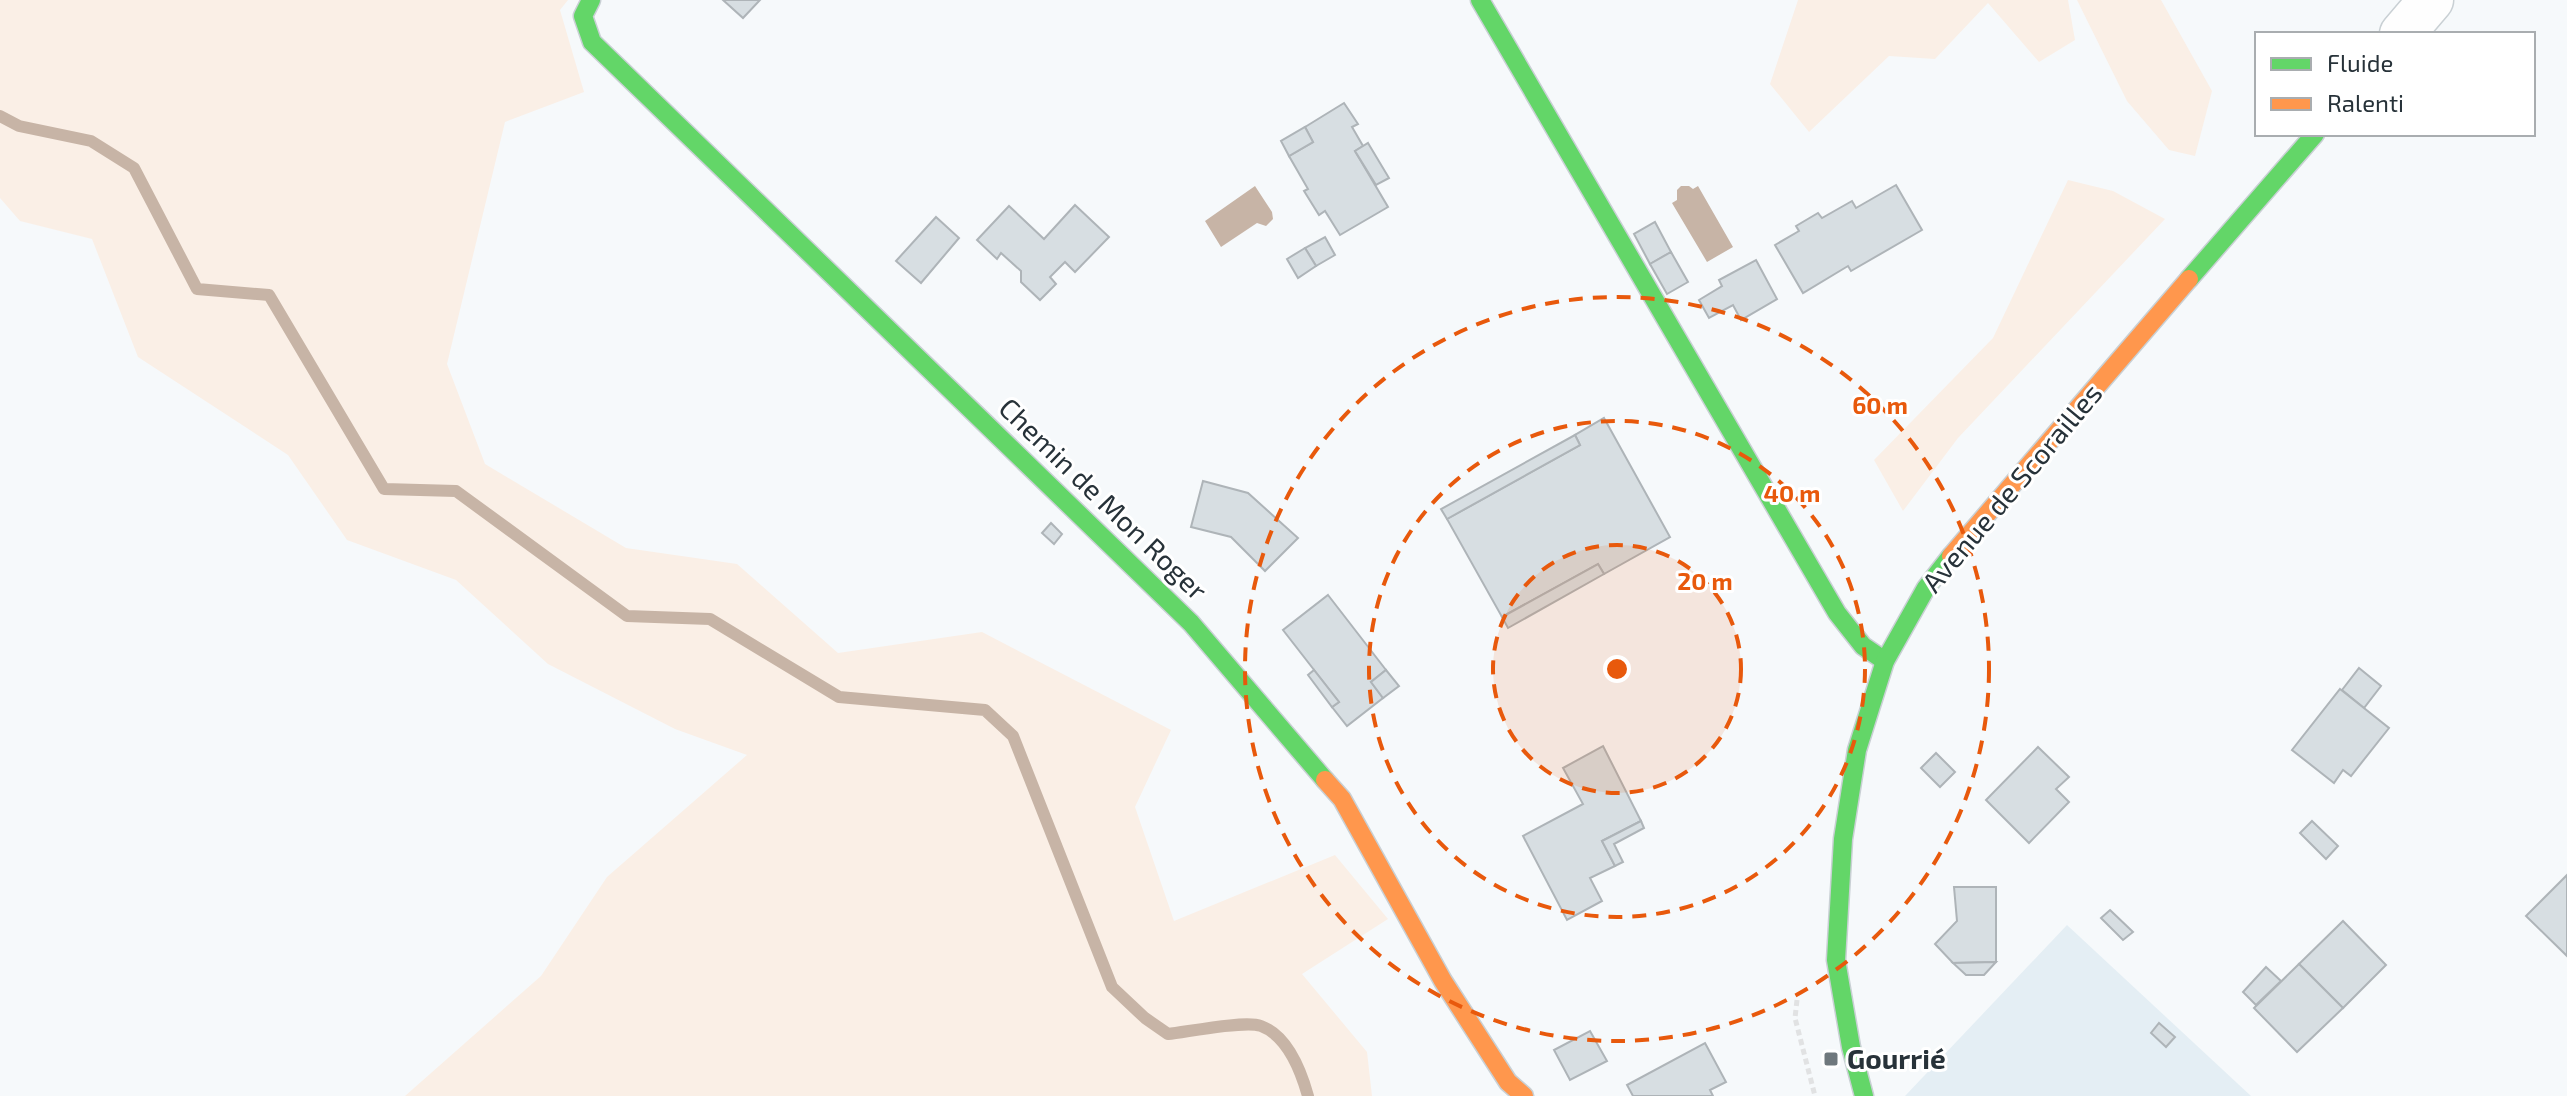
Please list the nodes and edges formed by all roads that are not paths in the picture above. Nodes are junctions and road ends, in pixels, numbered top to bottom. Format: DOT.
graph roads {
  1 [pos="591,0"];
  2 [pos="1480,0"];
  3 [pos="2431,0"];
  4 [pos="2404,32"];
  5 [pos="2313,136"];
  6 [pos="1885,661"];
  7 [pos="1524,1096"];
  8 [pos="1864,1096"];
  1 -- 7 [label="street, Chemin de Mon Roger"];
  2 -- 6 [label="street"];
  3 -- 4 [label="street"];
  5 -- 6 [label="street, Avenue de Scorailles"];
  6 -- 8 [label="street, Avenue de Scorailles"];
}
